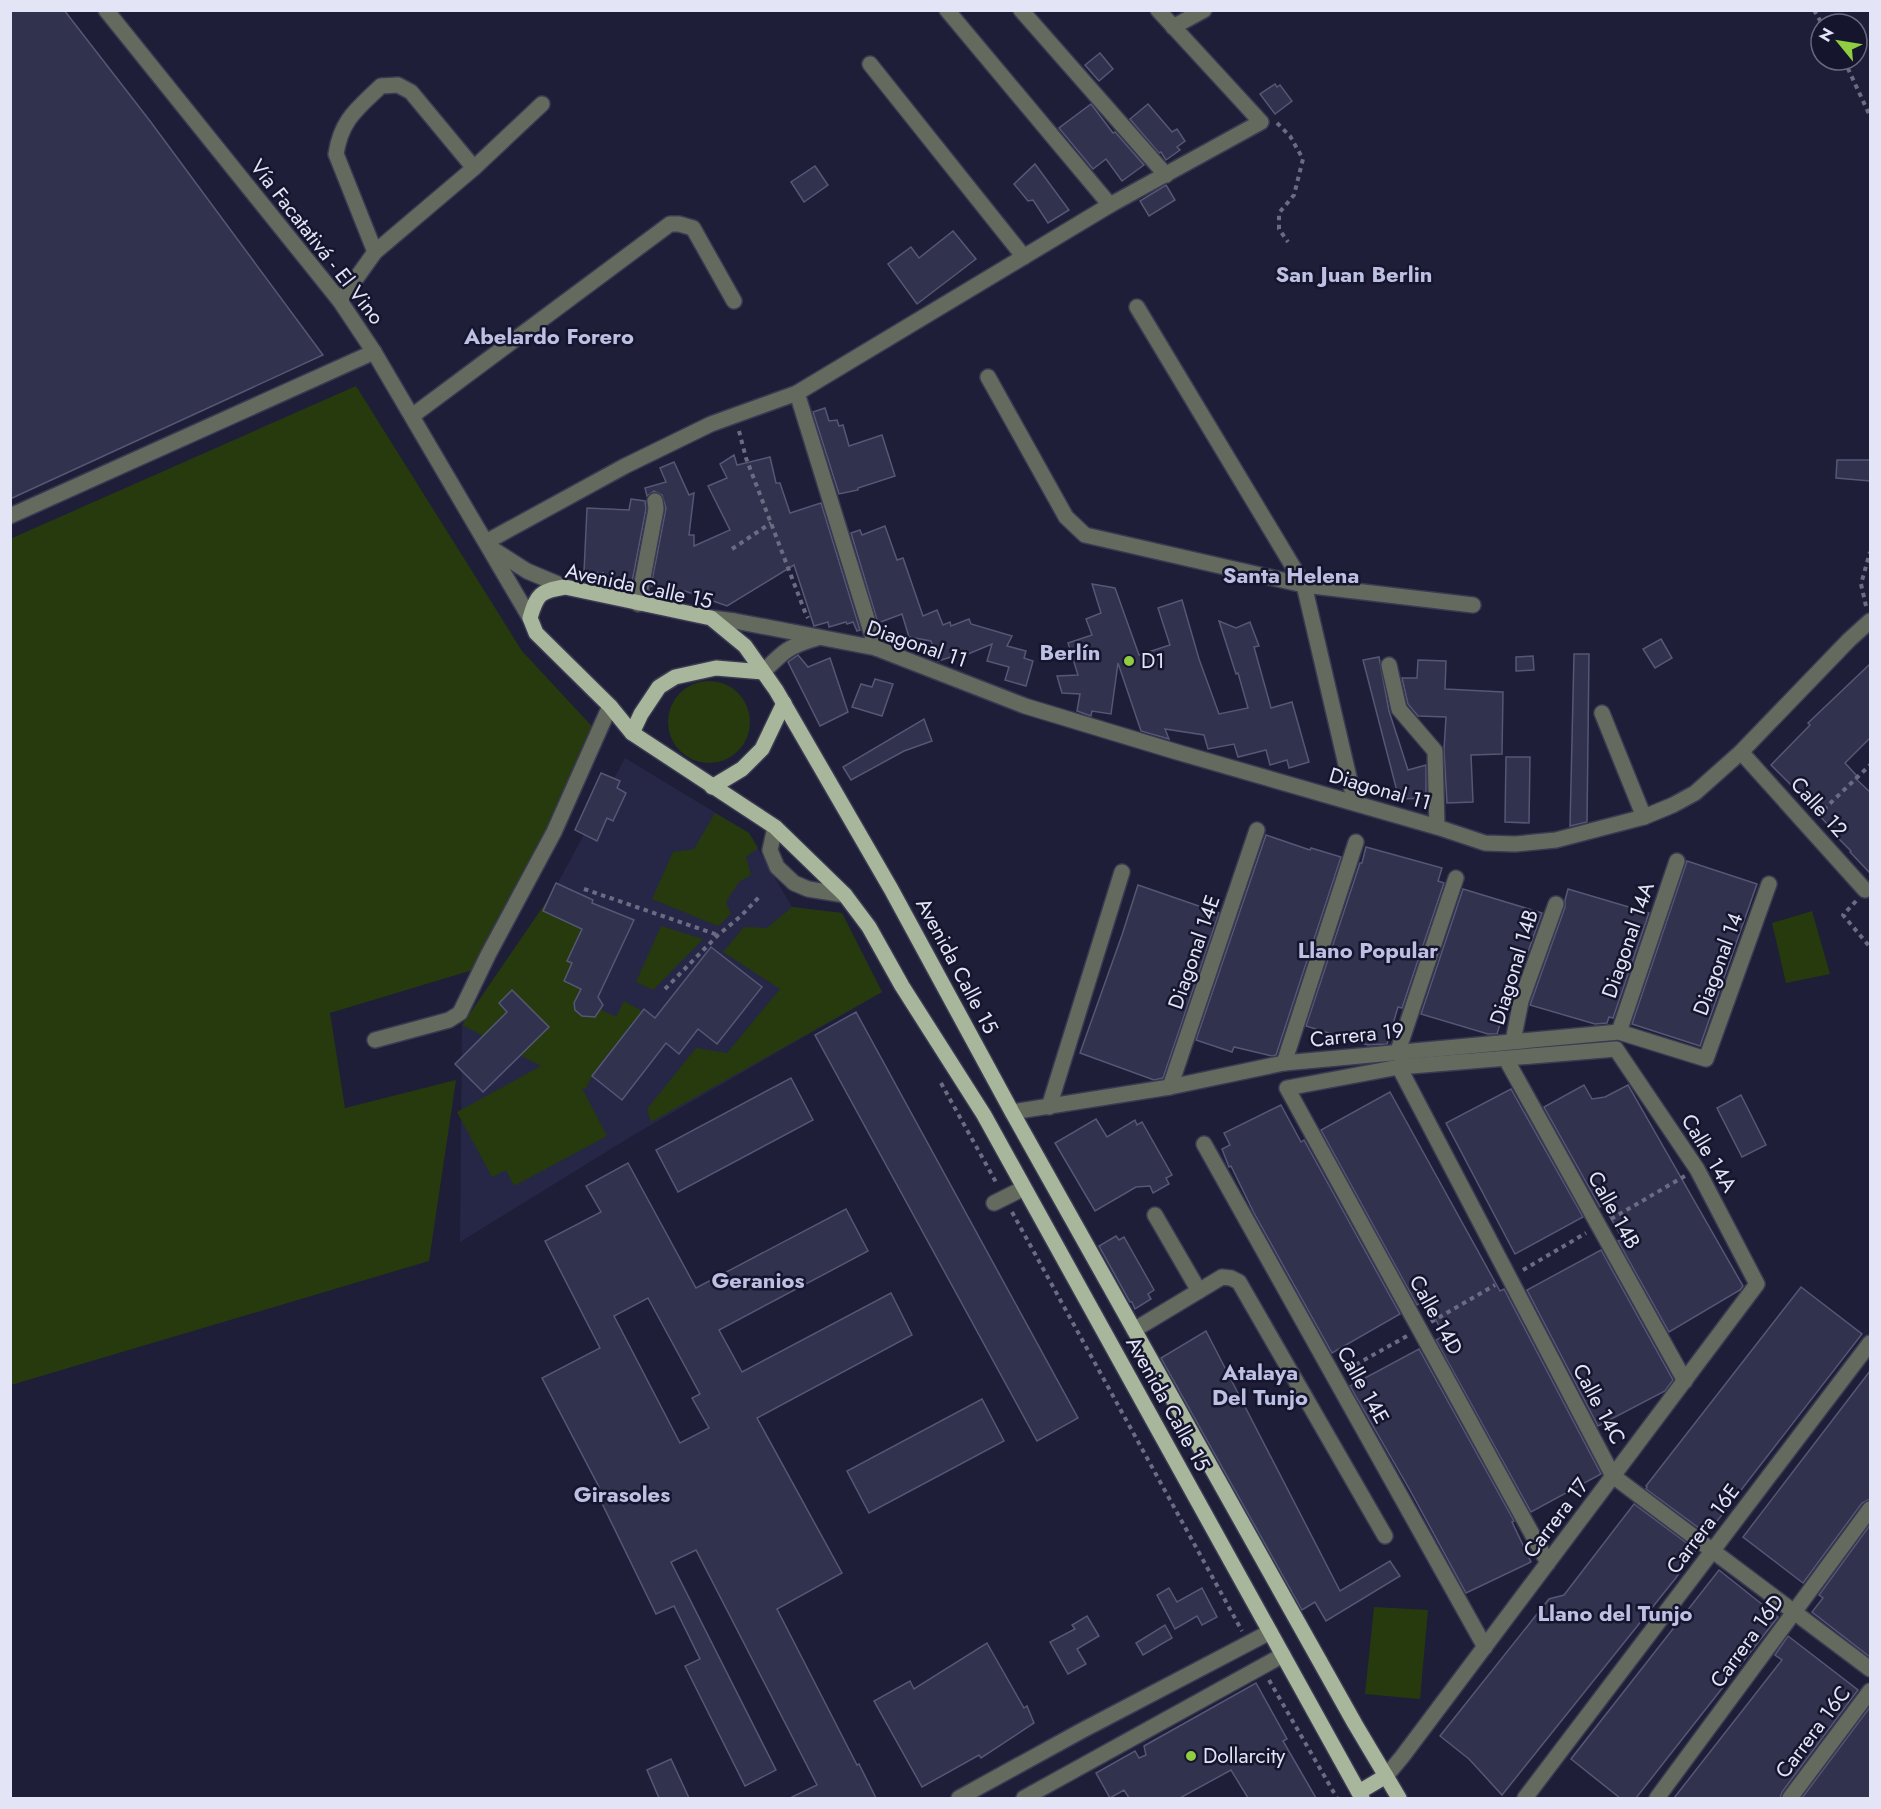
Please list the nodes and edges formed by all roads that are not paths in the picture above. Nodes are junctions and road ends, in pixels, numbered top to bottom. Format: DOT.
graph roads {
  1 [pos="106,10"];
  2 [pos="947,10"];
  3 [pos="1021,10"];
  4 [pos="1158,10"];
  5 [pos="1204,10"];
  6 [pos="1173,27"];
  7 [pos="870,64"];
  8 [pos="542,104"];
  9 [pos="474,168"];
  10 [pos="1166,175"];
  11 [pos="1110,205"];
  12 [pos="375,252"];
  13 [pos="1024,257"];
  14 [pos="340,301"];
  15 [pos="734,301"];
  16 [pos="1137,308"];
  17 [pos="374,352"];
  18 [pos="988,377"];
  19 [pos="797,393"];
  20 [pos="412,417"];
  21 [pos="655,501"];
  22 [pos="10,516"];
  23 [pos="488,545"];
  24 [pos="1304,585"];
  25 [pos="565,587"];
  26 [pos="638,604"];
  27 [pos="1473,605"];
  28 [pos="530,618"];
  29 [pos="711,618"];
  30 [pos="1870,621"];
  31 [pos="820,637"];
  32 [pos="876,648"];
  33 [pos="1389,665"];
  34 [pos="764,672"];
  35 [pos="784,703"];
  36 [pos="610,706"];
  37 [pos="1602,713"];
  38 [pos="632,733"];
  39 [pos="1742,752"];
  40 [pos="712,787"];
  41 [pos="1355,803"];
  42 [pos="1644,817"];
  43 [pos="775,827"];
  44 [pos="1437,827"];
  45 [pos="1257,830"];
  46 [pos="1356,842"];
  47 [pos="1677,861"];
  48 [pos="1122,872"];
  49 [pos="1456,878"];
  50 [pos="1769,884"];
  51 [pos="1865,890"];
  52 [pos="844,895"];
  53 [pos="1556,904"];
  54 [pos="1619,1032"];
  55 [pos="375,1040"];
  56 [pos="1513,1041"];
  57 [pos="1398,1059"];
  58 [pos="1506,1059"];
  59 [pos="1706,1059"];
  60 [pos="1284,1064"];
  61 [pos="1170,1087"];
  62 [pos="1049,1107"];
  63 [pos="1012,1112"];
  64 [pos="1204,1144"];
  65 [pos="1024,1188"];
  66 [pos="999,1200"];
  67 [pos="1155,1215"];
  68 [pos="1758,1284"];
  69 [pos="1199,1291"];
  70 [pos="1134,1330"];
  71 [pos="1870,1342"];
  72 [pos="1684,1381"];
  73 [pos="1613,1476"];
  74 [pos="1870,1509"];
  75 [pos="1385,1536"];
  76 [pos="1713,1551"];
  77 [pos="1548,1563"];
  78 [pos="1795,1612"];
  79 [pos="1270,1632"];
  80 [pos="1485,1647"];
  81 [pos="1283,1655"];
  82 [pos="1870,1669"];
  83 [pos="1870,1690"];
  84 [pos="1386,1776"];
  85 [pos="1360,1795"];
  86 [pos="959,1798"];
  87 [pos="1024,1798"];
  88 [pos="1399,1798"];
  89 [pos="1525,1798"];
  90 [pos="1656,1798"];
  91 [pos="1790,1798"];
  1 -- 14 [label="street, Vía Facatativá - El Vino"];
  2 -- 11 [label="street"];
  3 -- 10 [label="street"];
  4 -- 6 [label="street"];
  5 -- 6 [label="street"];
  6 -- 10 [label="street"];
  7 -- 13 [label="street"];
  8 -- 9 [label="street"];
  9 -- 12 [label="street"];
  9 -- 12 [label="street"];
  10 -- 11 [label="street"];
  11 -- 13 [label="street"];
  12 -- 14 [label="street"];
  13 -- 19 [label="street"];
  14 -- 17 [label="street, Vía Facatativá - El Vino"];
  15 -- 20 [label="street"];
  16 -- 24 [label="street"];
  17 -- 20 [label="street, Vía Facatativá - El Vino"];
  17 -- 22 [label="street"];
  18 -- 24 [label="street"];
  19 -- 23 [label="street"];
  19 -- 32 [label="street"];
  20 -- 23 [label="street, Vía Facatativá - El Vino"];
  21 -- 26 [label="street"];
  23 -- 25 [label="street"];
  23 -- 28 [label="street, Vía Facatativá - El Vino"];
  24 -- 27 [label="street"];
  24 -- 41 [label="street"];
  25 -- 26 [label="main road, Avenida Calle 15"];
  25 -- 28 [label="main road, Avenida Calle 15"];
  26 -- 29 [label="main road, Avenida Calle 15"];
  28 -- 36 [label="main road, Avenida Calle 15"];
  29 -- 31 [label="street, Diagonal 11"];
  29 -- 34 [label="main road, Avenida Calle 15"];
  30 -- 39 [label="street, Diagonal 11"];
  31 -- 32 [label="street, Diagonal 11"];
  31 -- 34 [label="street, Diagonal 11"];
  32 -- 41 [label="street, Diagonal 11"];
  33 -- 44 [label="street"];
  34 -- 35 [label="main road, Avenida Calle 15"];
  34 -- 38 [label="main road"];
  35 -- 40 [label="main road"];
  35 -- 63 [label="main road, Avenida Calle 15"];
  36 -- 38 [label="main road, Avenida Calle 15"];
  36 -- 55 [label="street"];
  37 -- 42 [label="street"];
  38 -- 40 [label="main road, Avenida Calle 15"];
  39 -- 42 [label="street, Diagonal 11"];
  39 -- 51 [label="street, Calle 12"];
  40 -- 43 [label="main road, Avenida Calle 15"];
  41 -- 44 [label="street, Diagonal 11"];
  42 -- 44 [label="street, Diagonal 11"];
  43 -- 52 [label="main road, Avenida Calle 15"];
  43 -- 52 [label="street"];
  45 -- 61 [label="street, Diagonal 14E"];
  46 -- 60 [label="street"];
  47 -- 54 [label="street, Diagonal 14A"];
  48 -- 62 [label="street"];
  49 -- 57 [label="street"];
  50 -- 59 [label="street, Diagonal 14"];
  52 -- 65 [label="main road, Avenida Calle 15"];
  53 -- 56 [label="street, Diagonal 14B"];
  54 -- 56 [label="street, Carrera 19"];
  54 -- 59 [label="street, Carrera 19"];
  56 -- 57 [label="street, Carrera 19"];
  57 -- 58 [label="street"];
  57 -- 60 [label="street, Carrera 19"];
  57 -- 73 [label="street, Calle 14C"];
  57 -- 77 [label="street, Calle 14D"];
  58 -- 68 [label="street, Calle 14A"];
  58 -- 72 [label="street, Calle 14B"];
  60 -- 61 [label="street, Carrera 19"];
  61 -- 62 [label="street, Carrera 19"];
  62 -- 63 [label="street, Carrera 19"];
  63 -- 70 [label="main road, Avenida Calle 15"];
  64 -- 80 [label="street, Calle 14E"];
  65 -- 66 [label="street"];
  65 -- 79 [label="main road, Avenida Calle 15"];
  67 -- 69 [label="street"];
  68 -- 72 [label="street, Carrera 17"];
  69 -- 70 [label="street"];
  69 -- 75 [label="street"];
  70 -- 84 [label="main road, Avenida Calle 15"];
  71 -- 76 [label="street, Carrera 16E"];
  72 -- 73 [label="street, Carrera 17"];
  73 -- 76 [label="street, Calle 14C"];
  73 -- 77 [label="street, Carrera 17"];
  74 -- 78 [label="street, Carrera 16D"];
  76 -- 78 [label="street, Calle 14C"];
  76 -- 89 [label="street, Carrera 16E"];
  77 -- 80 [label="street, Carrera 17"];
  78 -- 82 [label="street, Calle 14C"];
  78 -- 90 [label="street, Carrera 16D"];
  79 -- 81 [label="main road, Avenida Calle 15"];
  79 -- 86 [label="street"];
  80 -- 84 [label="street, Carrera 17"];
  81 -- 85 [label="main road, Avenida Calle 15"];
  81 -- 87 [label="street"];
  83 -- 91 [label="street, Carrera 16C"];
  84 -- 85 [label="main road"];
  84 -- 88 [label="main road, Avenida Calle 15"];
}
